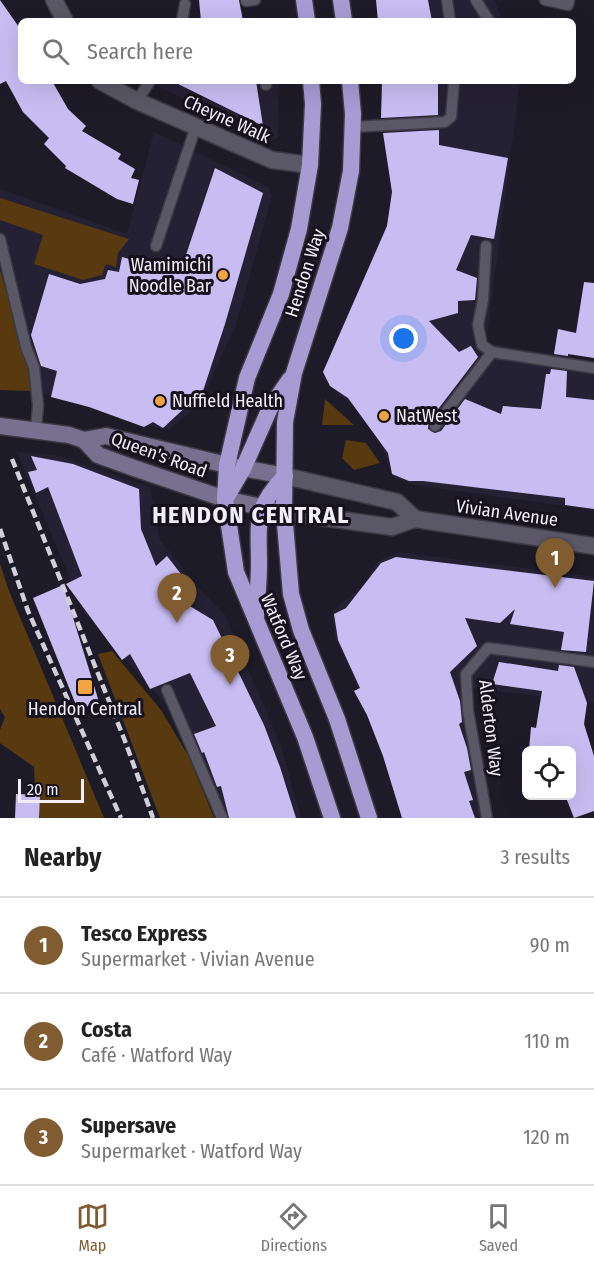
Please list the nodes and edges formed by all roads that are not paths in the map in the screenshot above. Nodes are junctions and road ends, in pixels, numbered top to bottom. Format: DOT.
graph roads {
  1 [pos="54,0"];
  2 [pos="304,0"];
  3 [pos="341,0"];
  4 [pos="447,0"];
  5 [pos="476,0"];
  6 [pos="545,0"];
  7 [pos="569,0"];
  8 [pos="185,4"];
  9 [pos="63,18"];
  10 [pos="183,18"];
  11 [pos="307,18"];
  12 [pos="344,18"];
  13 [pos="450,18"];
  14 [pos="487,18"];
  15 [pos="106,84"];
  16 [pos="148,84"];
  17 [pos="311,84"];
  18 [pos="350,84"];
  19 [pos="454,84"];
  20 [pos="137,101"];
  21 [pos="196,126"];
  22 [pos="352,128"];
  23 [pos="310,165"];
  24 [pos="0,239"];
  25 [pos="156,246"];
  26 [pos="486,246"];
  27 [pos="492,352"];
  28 [pos="594,368"];
  29 [pos="294,373"];
  30 [pos="4,426"];
  31 [pos="435,426"];
  32 [pos="36,430"];
  33 [pos="84,440"];
  34 [pos="235,467"];
  35 [pos="285,476"];
  36 [pos="225,499"];
  37 [pos="263,507"];
  38 [pos="284,512"];
  39 [pos="415,519"];
  40 [pos="594,546"];
  41 [pos="256,620"];
  42 [pos="594,662"];
  43 [pos="167,690"];
  44 [pos="222,818"];
  45 [pos="332,818"];
  46 [pos="369,818"];
  47 [pos="488,818"];
  1 -- 9 [label="street"];
  2 -- 11 [label="highway"];
  3 -- 12 [label="highway"];
  4 -- 13 [label="lane"];
  5 -- 14 [label="lane"];
  6 -- 7 [label="lane"];
  8 -- 10 [label="lane"];
  15 -- 20 [label="street, Cheyne Walk"];
  16 -- 20 [label="lane"];
  17 -- 23 [label="highway, Hendon Way"];
  18 -- 22 [label="highway, Hendon Way"];
  19 -- 22 [label="lane"];
  20 -- 21 [label="street, Cheyne Walk"];
  21 -- 23 [label="street, Cheyne Walk"];
  21 -- 25 [label="lane"];
  22 -- 29 [label="highway, Hendon Way"];
  23 -- 34 [label="highway, Hendon Way"];
  24 -- 32 [label="lane"];
  26 -- 27 [label="lane"];
  27 -- 28 [label="lane"];
  27 -- 31 [label="lane"];
  29 -- 34 [label="highway"];
  29 -- 35 [label="highway, Hendon Way"];
  30 -- 32 [label="main road, Queen's Road"];
  32 -- 33 [label="main road, Queen's Road"];
  33 -- 34 [label="main road, Queen's Road"];
  33 -- 36 [label="main road, Queen's Road"];
  34 -- 35 [label="main road, Queen's Road"];
  34 -- 36 [label="highway"];
  35 -- 37 [label="highway"];
  35 -- 38 [label="highway, Watford Way"];
  35 -- 39 [label="street, Vivian Avenue"];
  36 -- 37 [label="main road, Queen's Road"];
  36 -- 41 [label="highway, Watford Way"];
  37 -- 38 [label="main road, Queen's Road"];
  37 -- 41 [label="highway"];
  38 -- 39 [label="street, Vivian Avenue"];
  38 -- 46 [label="highway, Watford Way"];
  39 -- 40 [label="street, Vivian Avenue"];
  41 -- 45 [label="highway, Watford Way"];
  42 -- 47 [label="lane, Alderton Way"];
  43 -- 44 [label="lane"];
}
